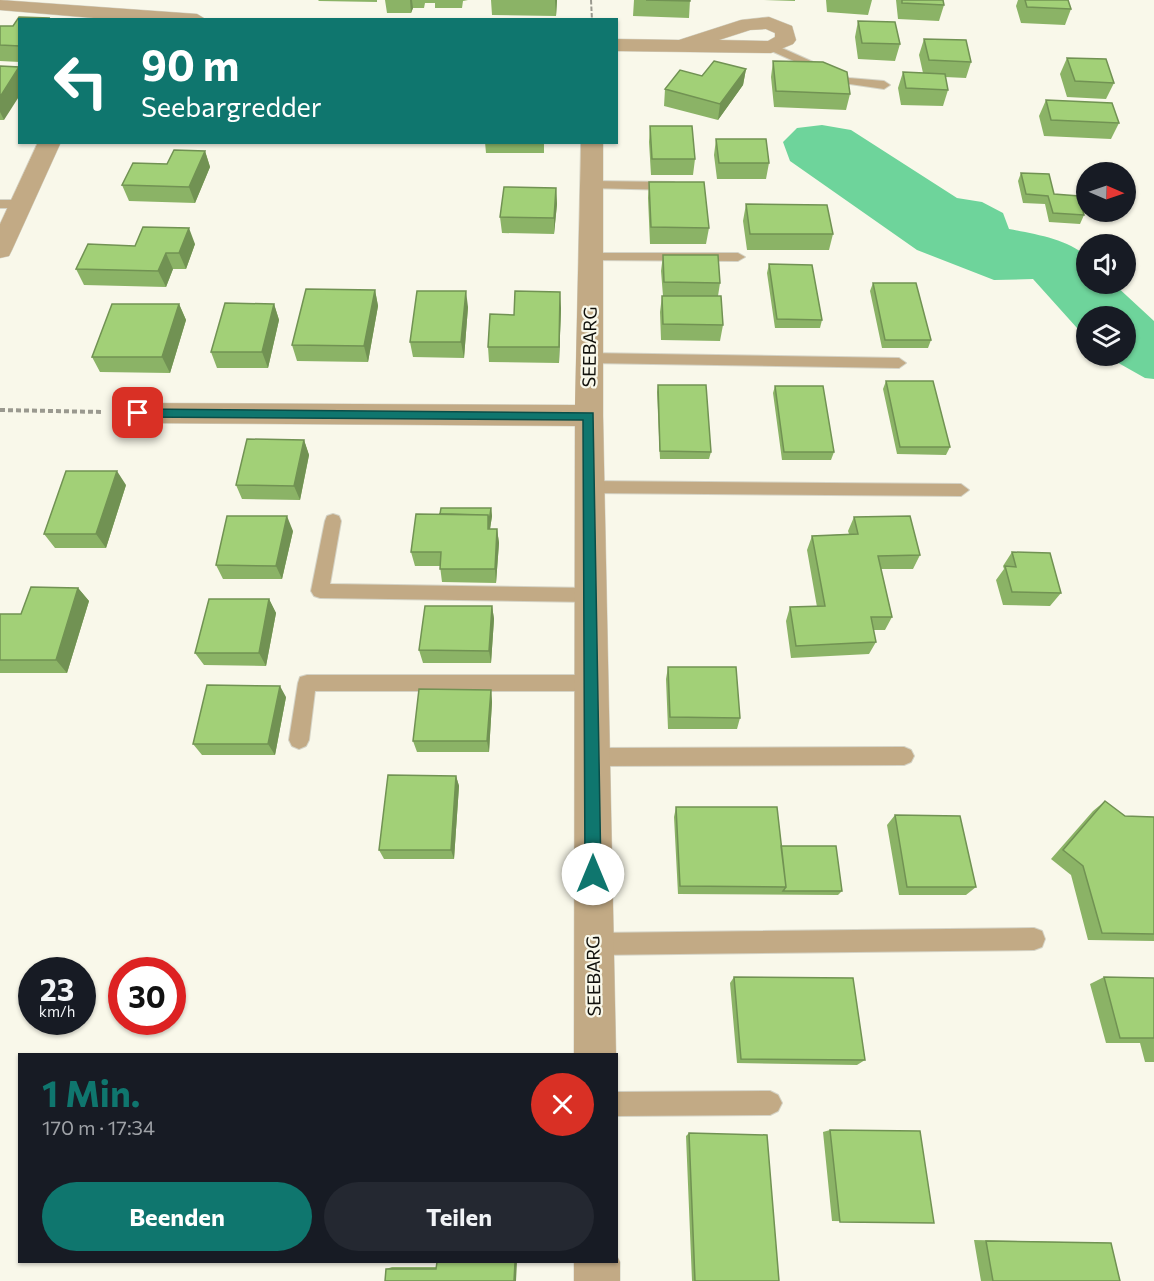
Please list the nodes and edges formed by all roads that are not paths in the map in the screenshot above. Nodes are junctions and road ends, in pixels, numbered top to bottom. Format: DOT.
graph roads {
  1 [pos="0,4"];
  2 [pos="109,17"];
  3 [pos="138,18"];
  4 [pos="618,45"];
  5 [pos="771,47"];
  6 [pos="884,85"];
  7 [pos="49,144"];
  8 [pos="592,144"];
  9 [pos="592,185"];
  10 [pos="692,186"];
  11 [pos="11,204"];
  12 [pos="0,250"];
  13 [pos="591,257"];
  14 [pos="738,257"];
  15 [pos="590,358"];
  16 [pos="899,363"];
  17 [pos="138,413"];
  18 [pos="589,416"];
  19 [pos="590,487"];
  20 [pos="961,490"];
  21 [pos="333,521"];
  22 [pos="590,595"];
  23 [pos="591,683"];
  24 [pos="299,740"];
  25 [pos="904,756"];
  26 [pos="592,757"];
  27 [pos="1034,939"];
  28 [pos="594,944"];
  29 [pos="595,1053"];
  30 [pos="771,1103"];
  31 [pos="618,1104"];
  32 [pos="597,1263"];
  33 [pos="597,1281"];
  1 -- 2 [label="street"];
  2 -- 3 [label="street"];
  4 -- 5 [label="street"];
  5 -- 6 [label="lane"];
  7 -- 11 [label="street"];
  8 -- 9 [label="street, SEEBARG"];
  9 -- 10 [label="lane"];
  9 -- 13 [label="street, SEEBARG"];
  11 -- 12 [label="street"];
  13 -- 14 [label="lane"];
  13 -- 15 [label="street, SEEBARG"];
  15 -- 16 [label="lane"];
  15 -- 18 [label="street, SEEBARG"];
  17 -- 18 [label="street"];
  18 -- 19 [label="street, SEEBARG"];
  19 -- 20 [label="lane"];
  19 -- 22 [label="street, SEEBARG"];
  21 -- 22 [label="lane"];
  22 -- 23 [label="street, SEEBARG"];
  23 -- 24 [label="lane"];
  23 -- 26 [label="street, SEEBARG"];
  25 -- 26 [label="lane"];
  26 -- 28 [label="street, SEEBARG"];
  27 -- 28 [label="lane"];
  28 -- 29 [label="street, SEEBARG"];
  30 -- 31 [label="lane"];
  32 -- 33 [label="street"];
}
